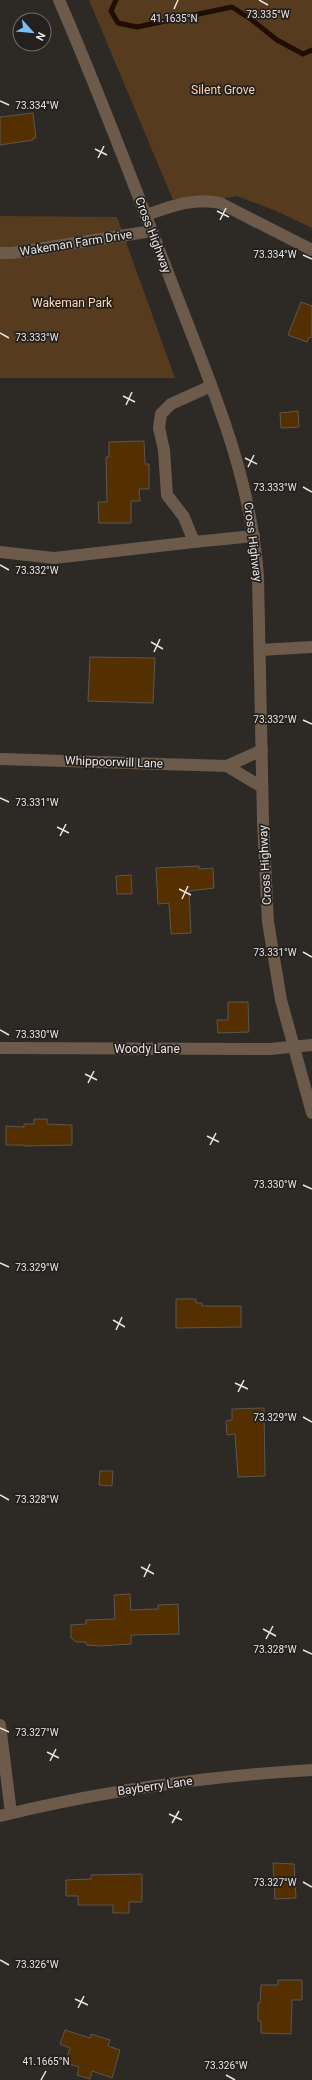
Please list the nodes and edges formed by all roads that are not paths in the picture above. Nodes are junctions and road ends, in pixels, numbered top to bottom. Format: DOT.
graph roads {
  1 [pos="59,0"];
  2 [pos="146,215"];
  3 [pos="152,230"];
  4 [pos="312,250"];
  5 [pos="0,253"];
  6 [pos="211,386"];
  7 [pos="254,536"];
  8 [pos="194,542"];
  9 [pos="0,552"];
  10 [pos="312,647"];
  11 [pos="260,650"];
  12 [pos="262,750"];
  13 [pos="0,759"];
  14 [pos="227,766"];
  15 [pos="262,787"];
  16 [pos="312,1045"];
  17 [pos="293,1047"];
  18 [pos="0,1048"];
  19 [pos="312,1113"];
  20 [pos="0,1725"];
  21 [pos="312,1770"];
  22 [pos="6,1815"];
  1 -- 2 [label="street, Cross Highway"];
  2 -- 3 [label="street, Cross Highway"];
  2 -- 4 [label="street"];
  3 -- 5 [label="street, Wakeman Farm Drive"];
  3 -- 6 [label="street, Cross Highway"];
  6 -- 7 [label="street, Cross Highway"];
  6 -- 8 [label="street"];
  7 -- 8 [label="street"];
  7 -- 11 [label="street, Cross Highway"];
  8 -- 9 [label="street"];
  10 -- 11 [label="street"];
  11 -- 12 [label="street, Cross Highway"];
  12 -- 14 [label="street, Whippoorwill Lane"];
  12 -- 15 [label="street, Cross Highway"];
  13 -- 14 [label="street, Whippoorwill Lane"];
  14 -- 15 [label="street, Whippoorwill Lane"];
  15 -- 17 [label="street, Cross Highway"];
  16 -- 17 [label="street, Woody Lane"];
  17 -- 18 [label="street, Woody Lane"];
  17 -- 19 [label="street, Cross Highway"];
  20 -- 22 [label="street"];
  21 -- 22 [label="street, Bayberry Lane"];
}
